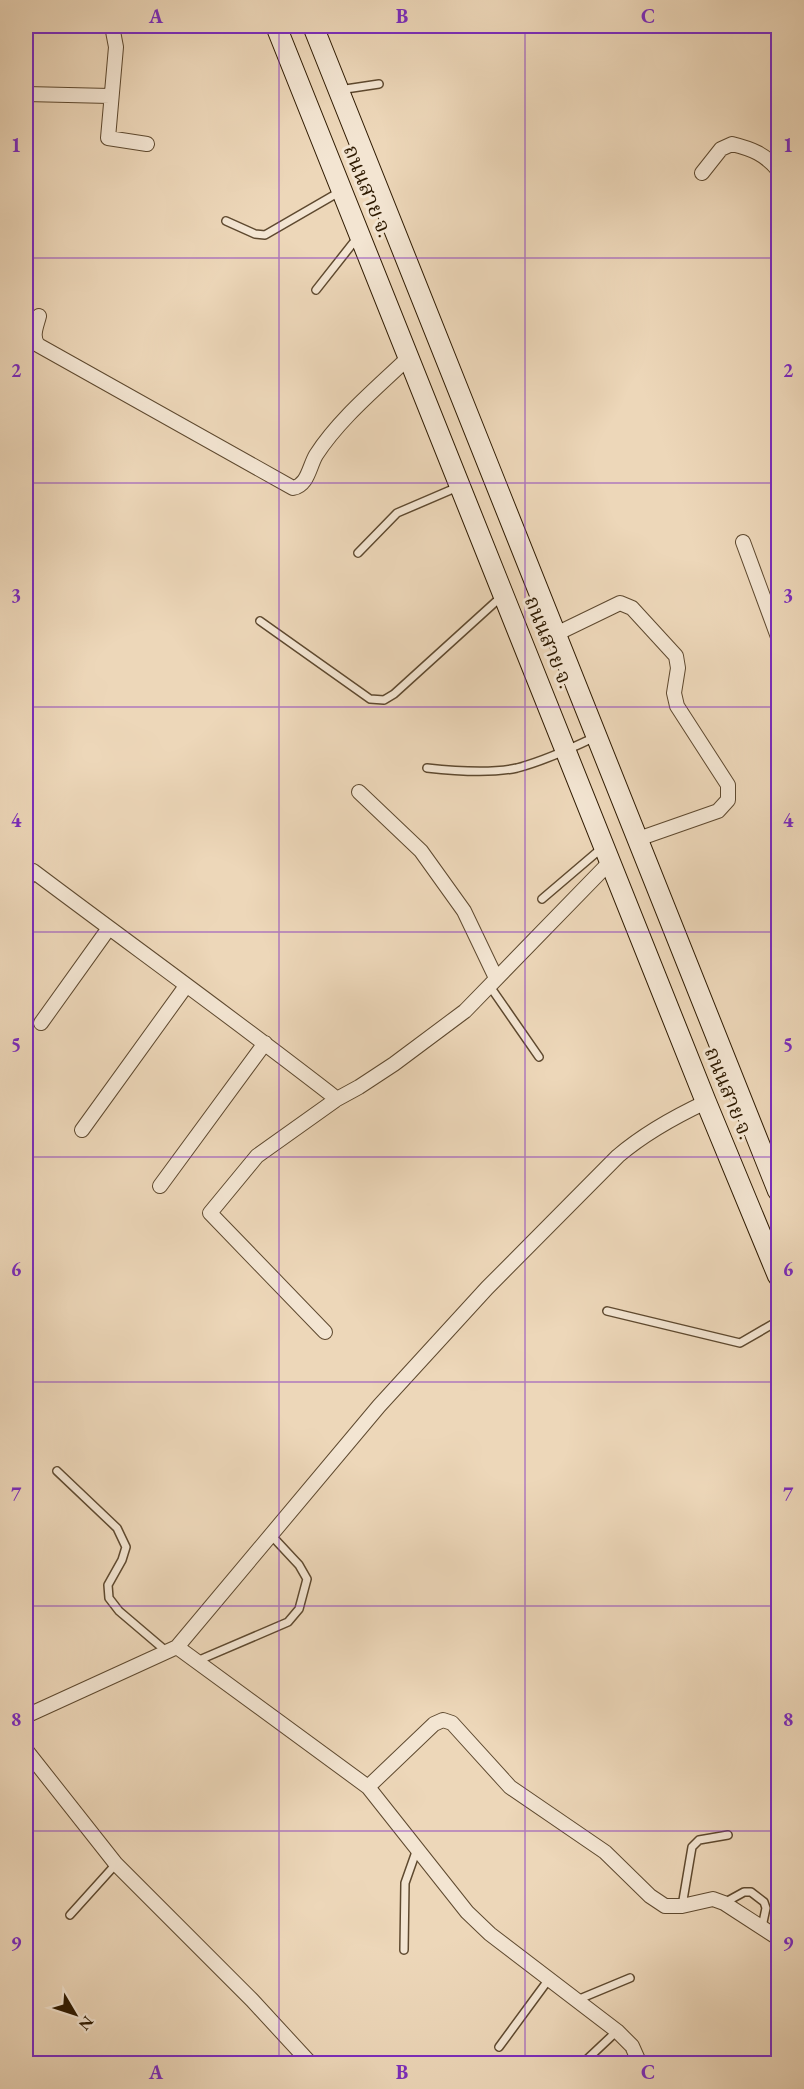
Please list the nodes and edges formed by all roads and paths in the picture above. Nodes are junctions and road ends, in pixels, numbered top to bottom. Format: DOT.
graph roads {
  1 [pos="112,26"];
  2 [pos="276,26"];
  3 [pos="313,26"];
  4 [pos="379,84"];
  5 [pos="339,90"];
  6 [pos="26,94"];
  7 [pos="110,96"];
  8 [pos="147,144"];
  9 [pos="778,170"];
  10 [pos="702,173"];
  11 [pos="342,190"];
  12 [pos="226,221"];
  13 [pos="360,234"];
  14 [pos="316,291"];
  15 [pos="39,316"];
  16 [pos="409,357"];
  17 [pos="460,486"];
  18 [pos="743,542"];
  19 [pos="358,553"];
  20 [pos="504,594"];
  21 [pos="260,621"];
  22 [pos="556,634"];
  23 [pos="778,637"];
  24 [pos="597,736"];
  25 [pos="567,750"];
  26 [pos="427,768"];
  27 [pos="359,792"];
  28 [pos="638,839"];
  29 [pos="608,853"];
  30 [pos="26,881"];
  31 [pos="542,898"];
  32 [pos="109,928"];
  33 [pos="493,982"];
  34 [pos="186,986"];
  35 [pos="41,1023"];
  36 [pos="265,1043"];
  37 [pos="539,1057"];
  38 [pos="337,1098"];
  39 [pos="706,1102"];
  40 [pos="82,1130"];
  41 [pos="775,1171"];
  42 [pos="160,1186"];
  43 [pos="778,1191"];
  44 [pos="778,1276"];
  45 [pos="607,1311"];
  46 [pos="778,1321"];
  47 [pos="325,1332"];
  48 [pos="57,1471"];
  49 [pos="271,1535"];
  50 [pos="171,1649"];
  51 [pos="197,1661"];
  52 [pos="26,1716"];
  53 [pos="26,1750"];
  54 [pos="368,1787"];
  55 [pos="728,1835"];
  56 [pos="417,1849"];
  57 [pos="117,1864"];
  58 [pos="724,1903"];
  59 [pos="682,1906"];
  60 [pos="70,1915"];
  61 [pos="761,1928"];
  62 [pos="778,1938"];
  63 [pos="404,1950"];
  64 [pos="630,1978"];
  65 [pos="549,1979"];
  66 [pos="577,2000"];
  67 [pos="616,2031"];
  68 [pos="499,2047"];
  69 [pos="311,2064"];
  70 [pos="582,2064"];
  71 [pos="640,2064"];
  1 -- 7 [label="street"];
  2 -- 11 [label="main road, ถนนสาย จ."];
  3 -- 5 [label="main road, ถนนสาย จ."];
  4 -- 5 [label="lane"];
  5 -- 22 [label="main road, ถนนสาย จ."];
  6 -- 7 [label="street"];
  7 -- 8 [label="street"];
  9 -- 10 [label="street"];
  11 -- 12 [label="lane"];
  11 -- 13 [label="main road, ถนนสาย จ."];
  13 -- 14 [label="lane"];
  13 -- 16 [label="main road, ถนนสาย จ."];
  15 -- 16 [label="street"];
  16 -- 17 [label="main road, ถนนสาย จ."];
  17 -- 19 [label="lane"];
  17 -- 20 [label="main road, ถนนสาย จ."];
  18 -- 23 [label="street"];
  20 -- 21 [label="lane"];
  20 -- 25 [label="main road, ถนนสาย จ."];
  22 -- 24 [label="main road, ถนนสาย จ."];
  22 -- 28 [label="street"];
  24 -- 25 [label="lane"];
  24 -- 28 [label="main road, ถนนสาย จ."];
  25 -- 26 [label="lane"];
  25 -- 29 [label="main road, ถนนสาย จ."];
  27 -- 33 [label="street"];
  28 -- 41 [label="main road, ถนนสาย จ."];
  29 -- 31 [label="lane"];
  29 -- 33 [label="street"];
  29 -- 39 [label="main road, ถนนสาย จ."];
  30 -- 32 [label="street"];
  32 -- 34 [label="street"];
  32 -- 35 [label="street"];
  33 -- 37 [label="lane"];
  33 -- 38 [label="street"];
  34 -- 36 [label="street"];
  34 -- 40 [label="street"];
  36 -- 38 [label="street"];
  36 -- 42 [label="street"];
  38 -- 47 [label="street"];
  39 -- 44 [label="main road, ถนนสาย จ."];
  39 -- 49 [label="street"];
  41 -- 43 [label="main road, ถนนสาย จ."];
  45 -- 46 [label="lane"];
  48 -- 50 [label="lane"];
  49 -- 50 [label="street"];
  49 -- 51 [label="lane"];
  50 -- 51 [label="street"];
  50 -- 52 [label="street"];
  51 -- 54 [label="street"];
  53 -- 57 [label="street"];
  54 -- 56 [label="street"];
  54 -- 59 [label="street"];
  55 -- 59 [label="lane"];
  56 -- 63 [label="lane"];
  56 -- 65 [label="street"];
  57 -- 60 [label="lane"];
  57 -- 69 [label="street"];
  58 -- 59 [label="street"];
  58 -- 61 [label="street"];
  58 -- 61 [label="lane"];
  61 -- 62 [label="street"];
  64 -- 66 [label="lane"];
  65 -- 66 [label="street"];
  65 -- 68 [label="lane"];
  66 -- 67 [label="street"];
  67 -- 70 [label="lane"];
  67 -- 71 [label="street"];
}
